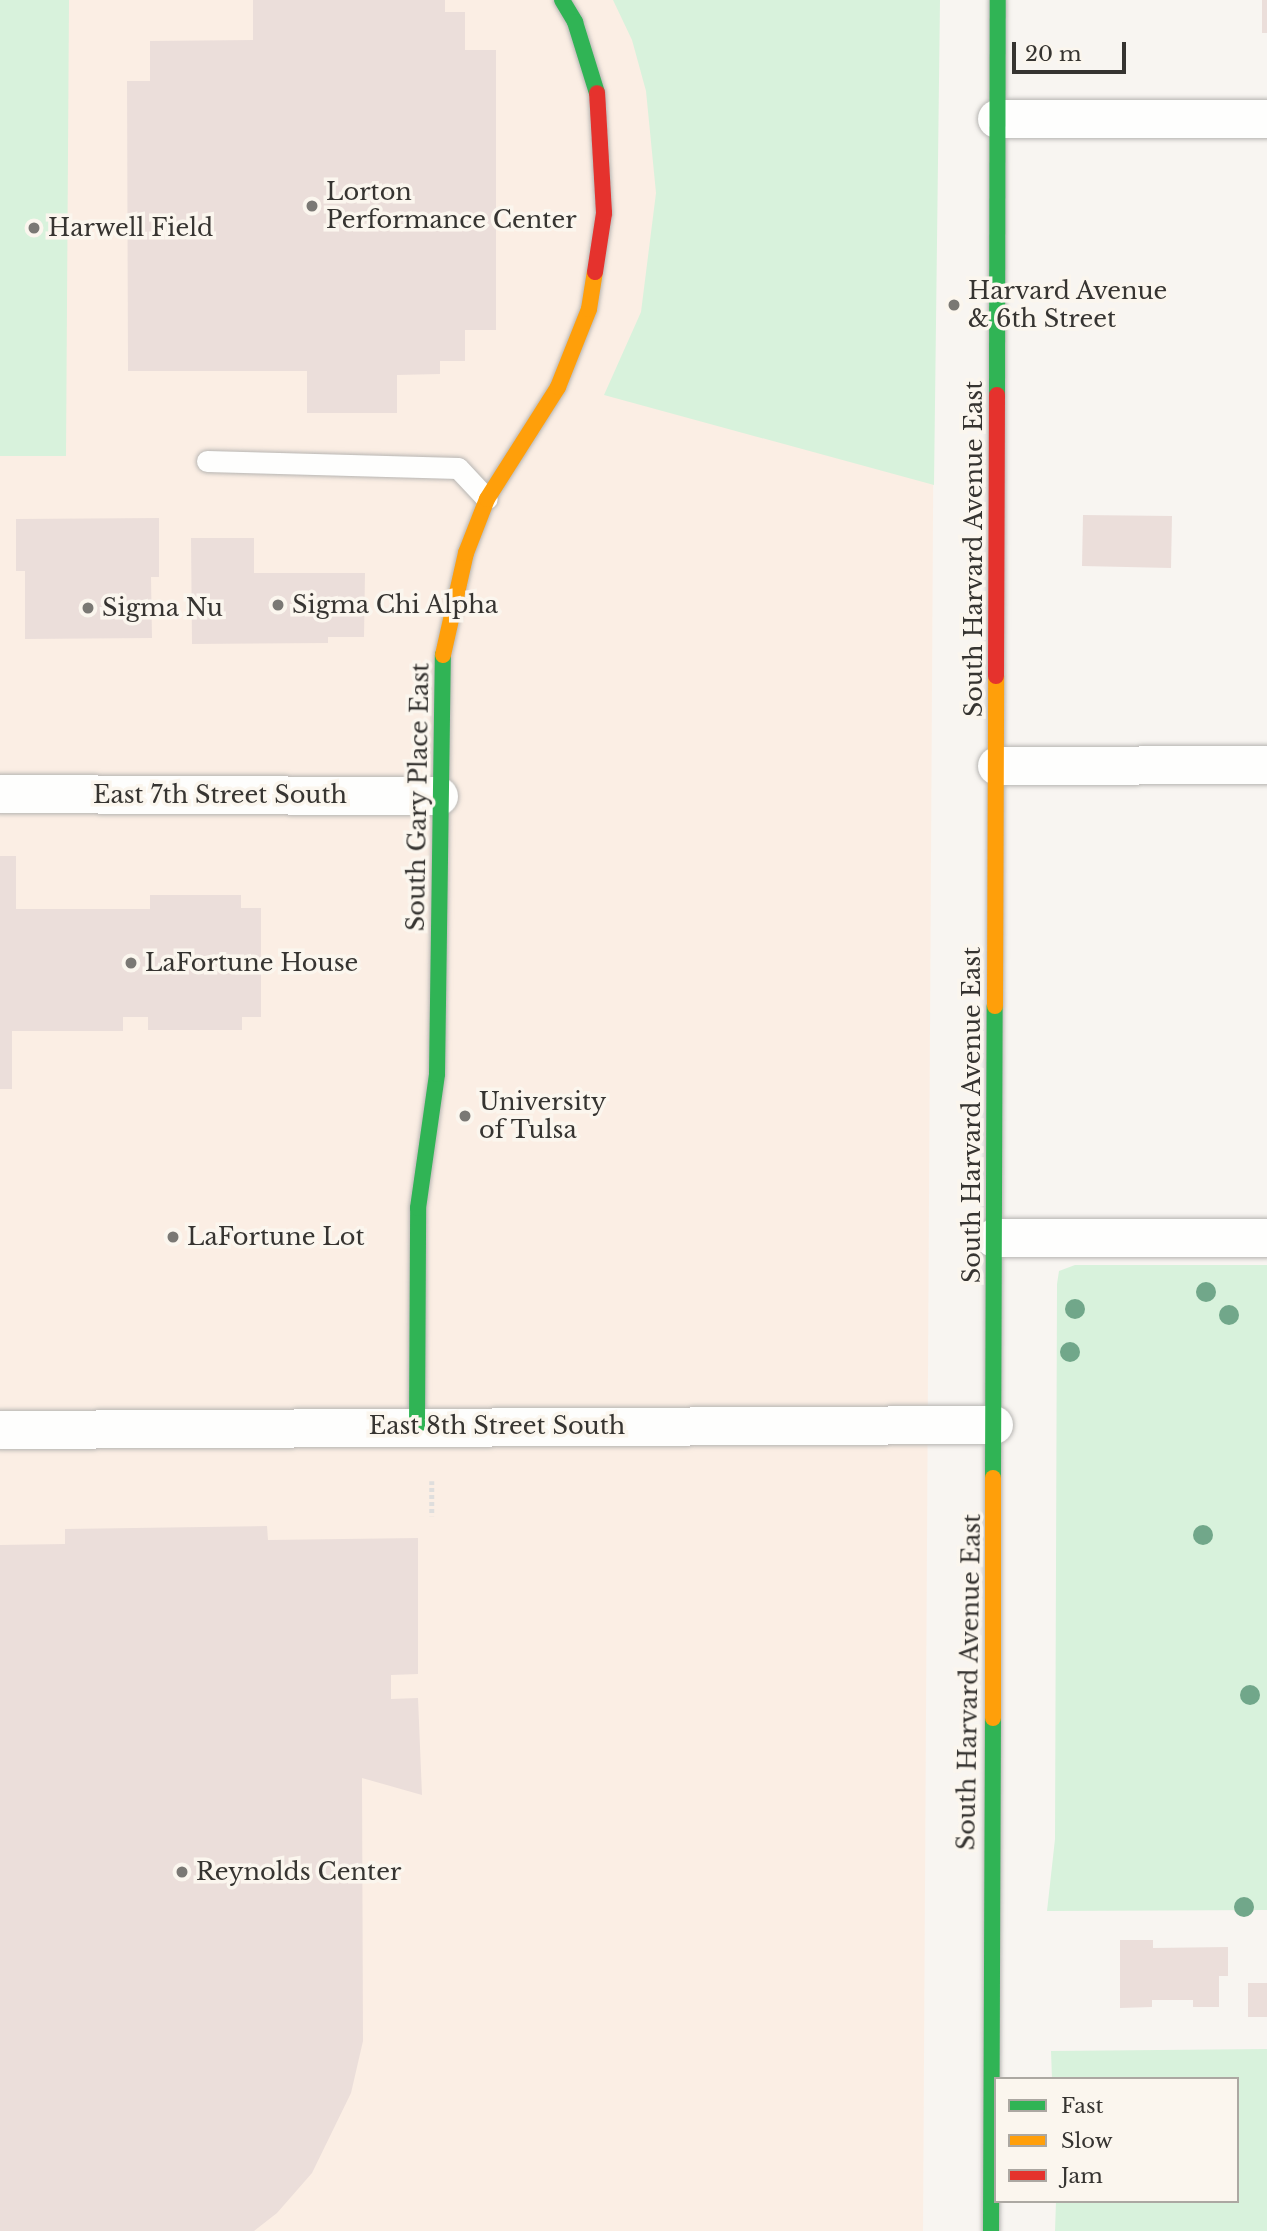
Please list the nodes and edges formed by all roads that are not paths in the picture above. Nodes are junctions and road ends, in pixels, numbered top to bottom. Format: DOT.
graph roads {
  1 [pos="562,0"];
  2 [pos="998,0"];
  3 [pos="997,119"];
  4 [pos="1267,119"];
  5 [pos="208,461"];
  6 [pos="487,499"];
  7 [pos="1267,765"];
  8 [pos="997,766"];
  9 [pos="0,794"];
  10 [pos="439,796"];
  11 [pos="994,1238"];
  12 [pos="1267,1238"];
  13 [pos="994,1425"];
  14 [pos="417,1426"];
  15 [pos="0,1430"];
  16 [pos="991,2231"];
  1 -- 6 [label="main road, South Gary Place East"];
  2 -- 3 [label="main road, South Harvard Avenue East"];
  3 -- 4 [label="street"];
  3 -- 8 [label="main road, South Harvard Avenue East"];
  5 -- 6 [label="lane"];
  6 -- 10 [label="main road, South Gary Place East"];
  7 -- 8 [label="street"];
  8 -- 11 [label="main road, South Harvard Avenue East"];
  9 -- 10 [label="street, East 7th Street South"];
  10 -- 14 [label="main road, South Gary Place East"];
  11 -- 12 [label="street"];
  11 -- 13 [label="main road, South Harvard Avenue East"];
  13 -- 14 [label="street, East 8th Street South"];
  13 -- 16 [label="main road, South Harvard Avenue East"];
  14 -- 15 [label="street, East 8th Street South"];
}
